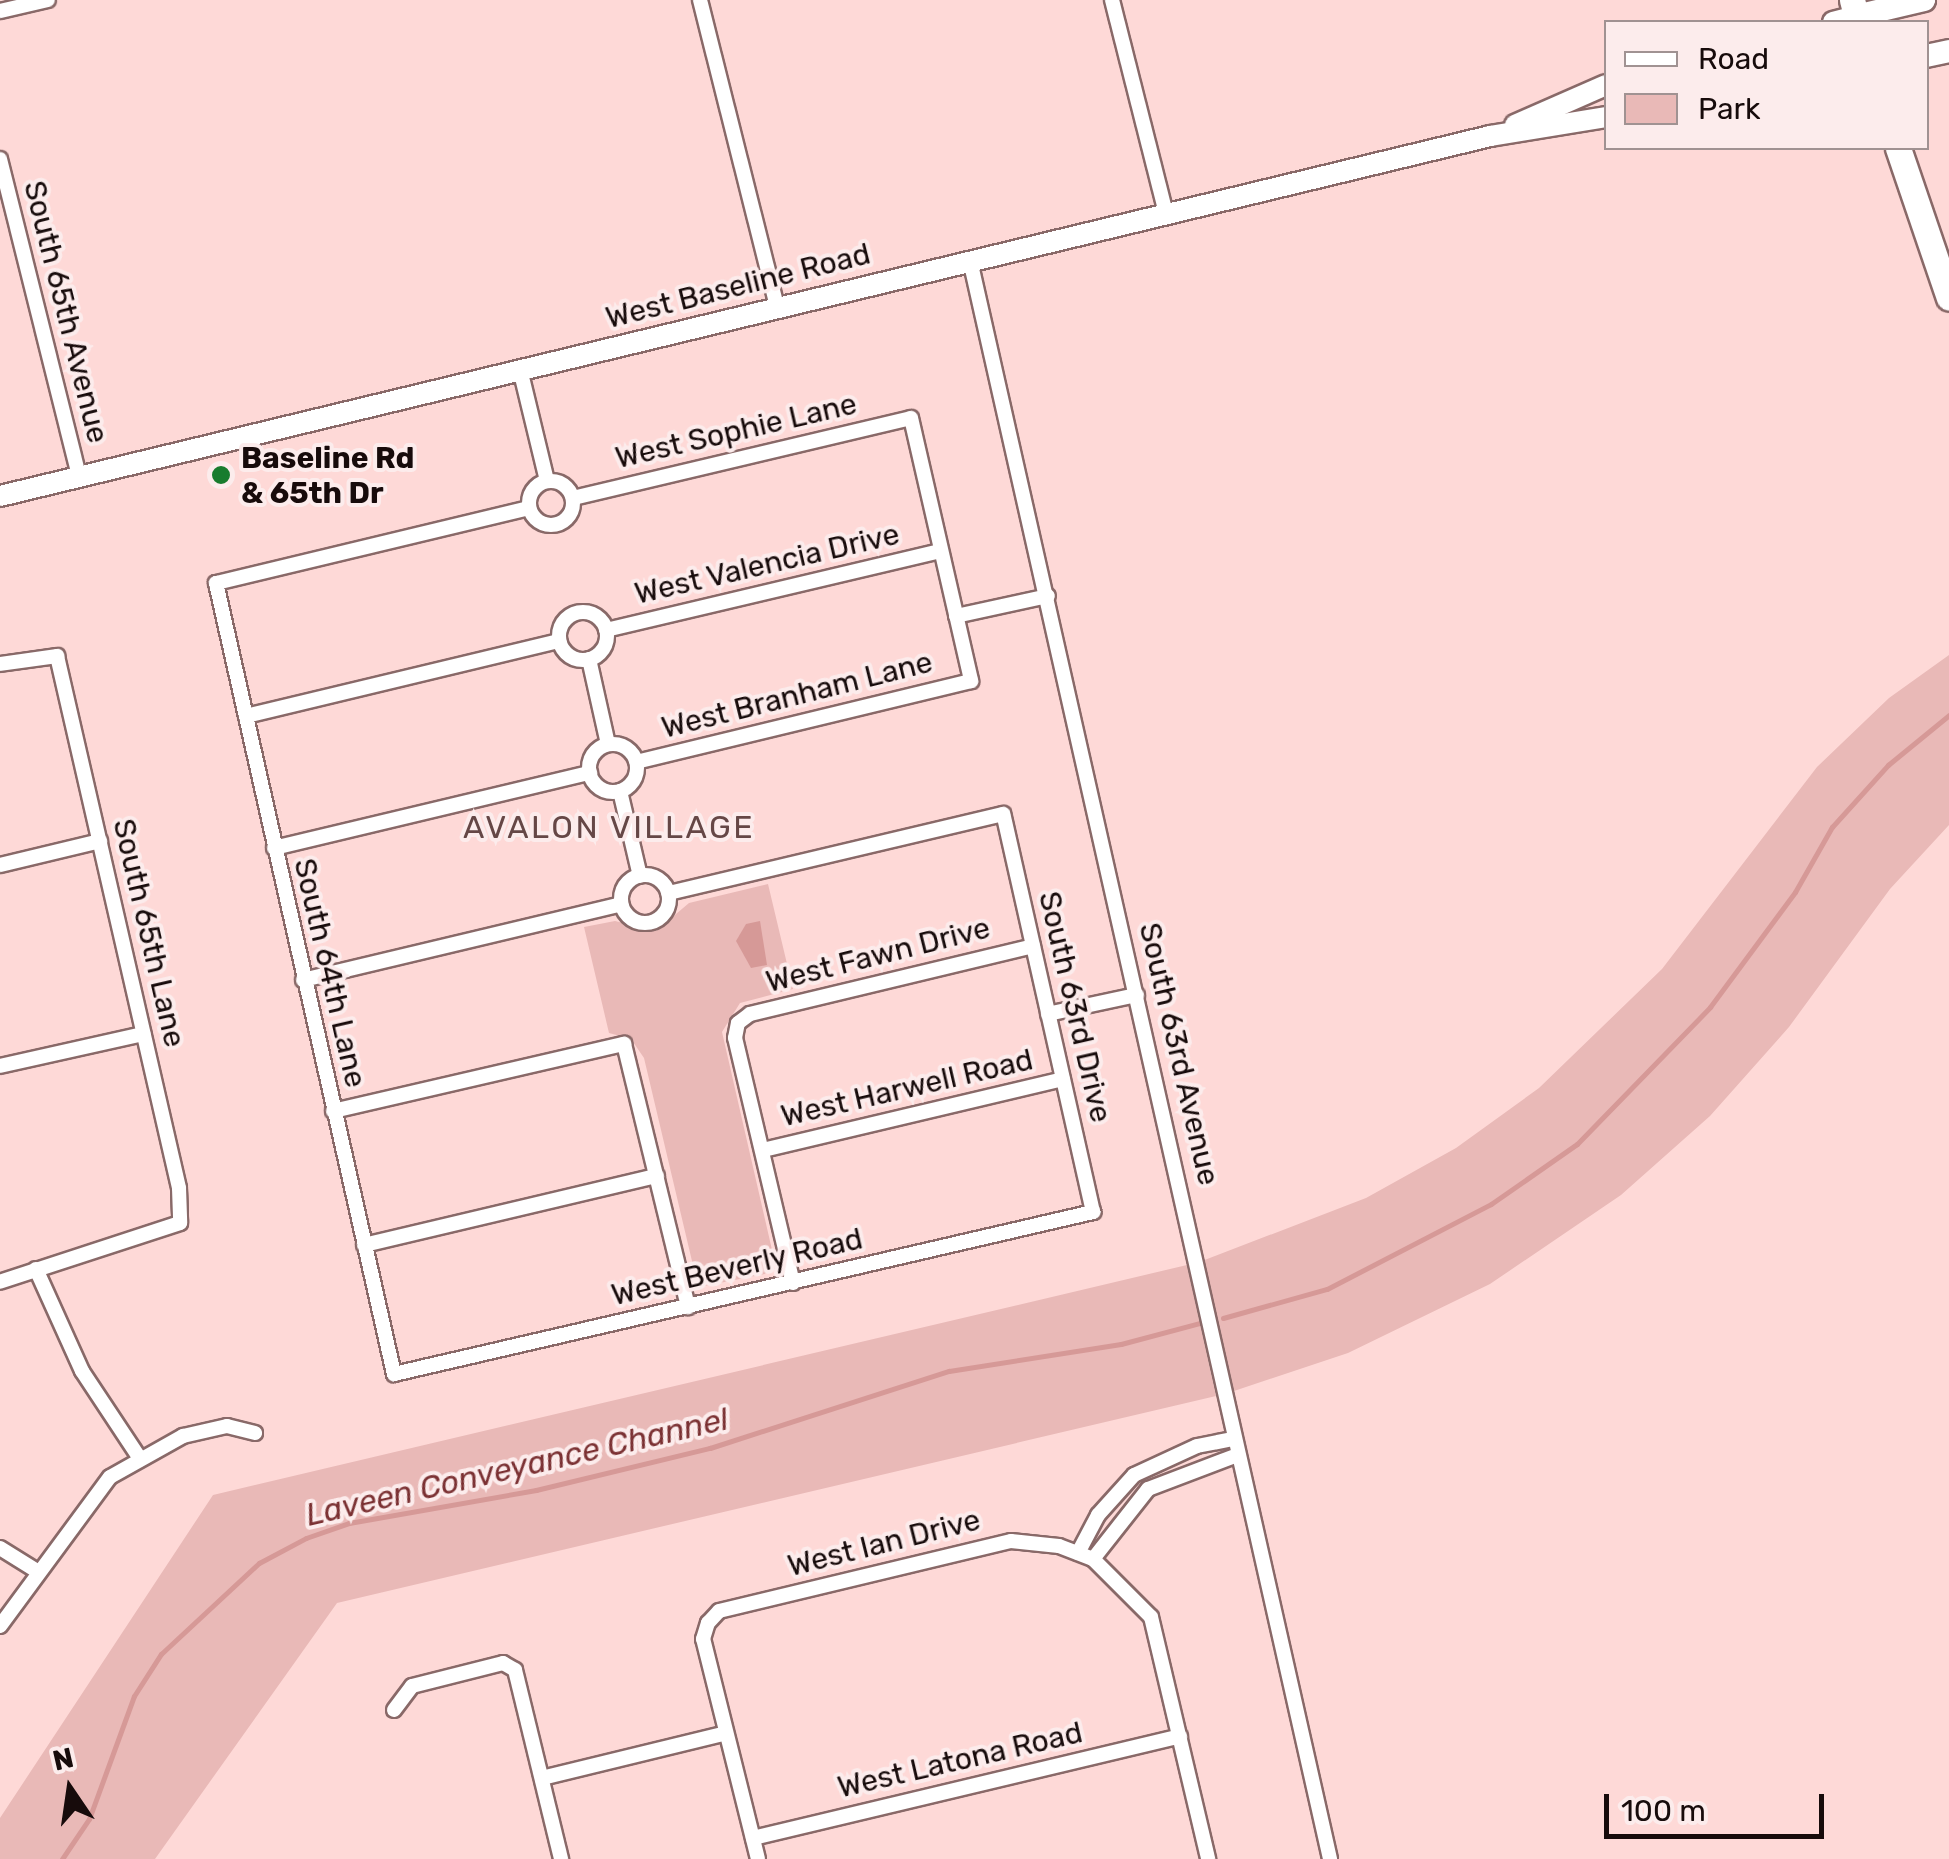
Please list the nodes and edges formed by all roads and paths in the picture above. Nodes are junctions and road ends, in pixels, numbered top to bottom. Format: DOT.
graph roads {
  1 [pos="48,0"];
  2 [pos="700,0"];
  3 [pos="1112,0"];
  4 [pos="1924,0"];
  5 [pos="0,11"];
  6 [pos="1850,15"];
  7 [pos="1604,86"];
  8 [pos="1604,117"];
  9 [pos="1490,136"];
  10 [pos="1899,150"];
  11 [pos="0,159"];
  12 [pos="1166,214"];
  13 [pos="970,260"];
  14 [pos="1949,298"];
  15 [pos="777,307"];
  16 [pos="520,369"];
  17 [pos="79,477"];
  18 [pos="547,481"];
  19 [pos="0,496"];
  20 [pos="573,498"];
  21 [pos="529,508"];
  22 [pos="941,551"];
  23 [pos="216,583"];
  24 [pos="1048,596"];
  25 [pos="956,616"];
  26 [pos="606,630"];
  27 [pos="560,641"];
  28 [pos="588,659"];
  29 [pos="0,664"];
  30 [pos="246,716"];
  31 [pos="608,744"];
  32 [pos="637,762"];
  33 [pos="590,773"];
  34 [pos="620,791"];
  35 [pos="100,842"];
  36 [pos="274,848"];
  37 [pos="0,865"];
  38 [pos="640,876"];
  39 [pos="668,893"];
  40 [pos="621,904"];
  41 [pos="1033,946"];
  42 [pos="304,980"];
  43 [pos="1137,995"];
  44 [pos="1048,1014"];
  45 [pos="142,1034"];
  46 [pos="0,1066"];
  47 [pos="1063,1079"];
  48 [pos="333,1111"];
  49 [pos="763,1150"];
  50 [pos="657,1176"];
  51 [pos="1092,1212"];
  52 [pos="364,1245"];
  53 [pos="36,1269"];
  54 [pos="0,1282"];
  55 [pos="794,1283"];
  56 [pos="688,1307"];
  57 [pos="394,1374"];
  58 [pos="255,1433"];
  59 [pos="1232,1439"];
  60 [pos="1235,1456"];
  61 [pos="139,1457"];
  62 [pos="0,1548"];
  63 [pos="1078,1553"];
  64 [pos="1093,1560"];
  65 [pos="37,1571"];
  66 [pos="0,1626"];
  67 [pos="394,1710"];
  68 [pos="726,1733"];
  69 [pos="1180,1736"];
  70 [pos="542,1778"];
  71 [pos="753,1838"];
  72 [pos="561,1859"];
  73 [pos="758,1859"];
  74 [pos="1208,1859"];
  75 [pos="1330,1859"];
  1 -- 5 [label="street"];
  2 -- 15 [label="street"];
  3 -- 12 [label="street"];
  4 -- 6 [label="main road"];
  7 -- 9 [label="main road, West Baseline Road"];
  8 -- 9 [label="main road, West Baseline Road"];
  9 -- 12 [label="main road, West Baseline Road"];
  10 -- 14 [label="highway"];
  11 -- 17 [label="street, South 65th Avenue"];
  12 -- 13 [label="main road, West Baseline Road"];
  13 -- 15 [label="main road, West Baseline Road"];
  13 -- 24 [label="street, South 63rd Avenue"];
  15 -- 16 [label="main road, West Baseline Road"];
  16 -- 17 [label="main road, West Baseline Road"];
  16 -- 18 [label="street"];
  17 -- 19 [label="main road, West Baseline Road"];
  18 -- 20 [label="street"];
  18 -- 21 [label="street"];
  20 -- 21 [label="street, West Sophie Lane"];
  20 -- 22 [label="street, West Sophie Lane"];
  21 -- 23 [label="street, West Sophie Lane"];
  22 -- 25 [label="street"];
  22 -- 26 [label="street, West Valencia Drive"];
  23 -- 30 [label="street, South 64th Lane"];
  24 -- 25 [label="street"];
  24 -- 43 [label="street, South 63rd Avenue"];
  25 -- 32 [label="street, West Branham Lane"];
  26 -- 27 [label="street, West Valencia Drive"];
  26 -- 28 [label="street, West Valencia Drive"];
  27 -- 28 [label="street"];
  27 -- 30 [label="street, West Valencia Drive"];
  28 -- 31 [label="street"];
  29 -- 35 [label="street, South 65th Lane"];
  30 -- 36 [label="street, South 64th Lane"];
  31 -- 32 [label="street, West Branham Lane"];
  31 -- 33 [label="street"];
  32 -- 34 [label="street, West Branham Lane"];
  33 -- 34 [label="street"];
  33 -- 36 [label="street"];
  34 -- 38 [label="street"];
  35 -- 37 [label="street"];
  35 -- 45 [label="street, South 65th Lane"];
  36 -- 42 [label="street, South 64th Lane"];
  38 -- 39 [label="street"];
  38 -- 40 [label="street"];
  39 -- 40 [label="street"];
  39 -- 41 [label="street, South 63rd Drive"];
  40 -- 42 [label="street"];
  41 -- 44 [label="street, South 63rd Drive"];
  41 -- 49 [label="street, West Fawn Drive"];
  42 -- 48 [label="street, South 64th Lane"];
  43 -- 44 [label="street"];
  43 -- 59 [label="street, South 63rd Avenue"];
  44 -- 47 [label="street, South 63rd Drive"];
  45 -- 46 [label="street"];
  45 -- 53 [label="street, South 65th Lane"];
  47 -- 49 [label="street, West Harwell Road"];
  47 -- 51 [label="street, South 63rd Drive"];
  48 -- 50 [label="street"];
  48 -- 52 [label="street, South 64th Lane"];
  49 -- 55 [label="street"];
  50 -- 52 [label="street"];
  50 -- 56 [label="street"];
  51 -- 55 [label="street, West Beverly Road"];
  52 -- 57 [label="street, South 64th Lane"];
  53 -- 54 [label="street"];
  53 -- 61 [label="street"];
  55 -- 56 [label="street, West Beverly Road"];
  56 -- 57 [label="street, West Beverly Road"];
  58 -- 61 [label="street"];
  59 -- 60 [label="street, South 63rd Avenue"];
  59 -- 63 [label="street"];
  60 -- 64 [label="street"];
  60 -- 75 [label="street, South 63rd Avenue"];
  61 -- 65 [label="street"];
  62 -- 65 [label="street"];
  63 -- 64 [label="street, West Ian Drive"];
  63 -- 68 [label="street, West Ian Drive"];
  64 -- 69 [label="street"];
  65 -- 66 [label="street"];
  67 -- 70 [label="street"];
  68 -- 70 [label="street"];
  68 -- 71 [label="street"];
  69 -- 71 [label="street, West Latona Road"];
  69 -- 74 [label="street"];
  70 -- 72 [label="street"];
  71 -- 73 [label="street"];
}
